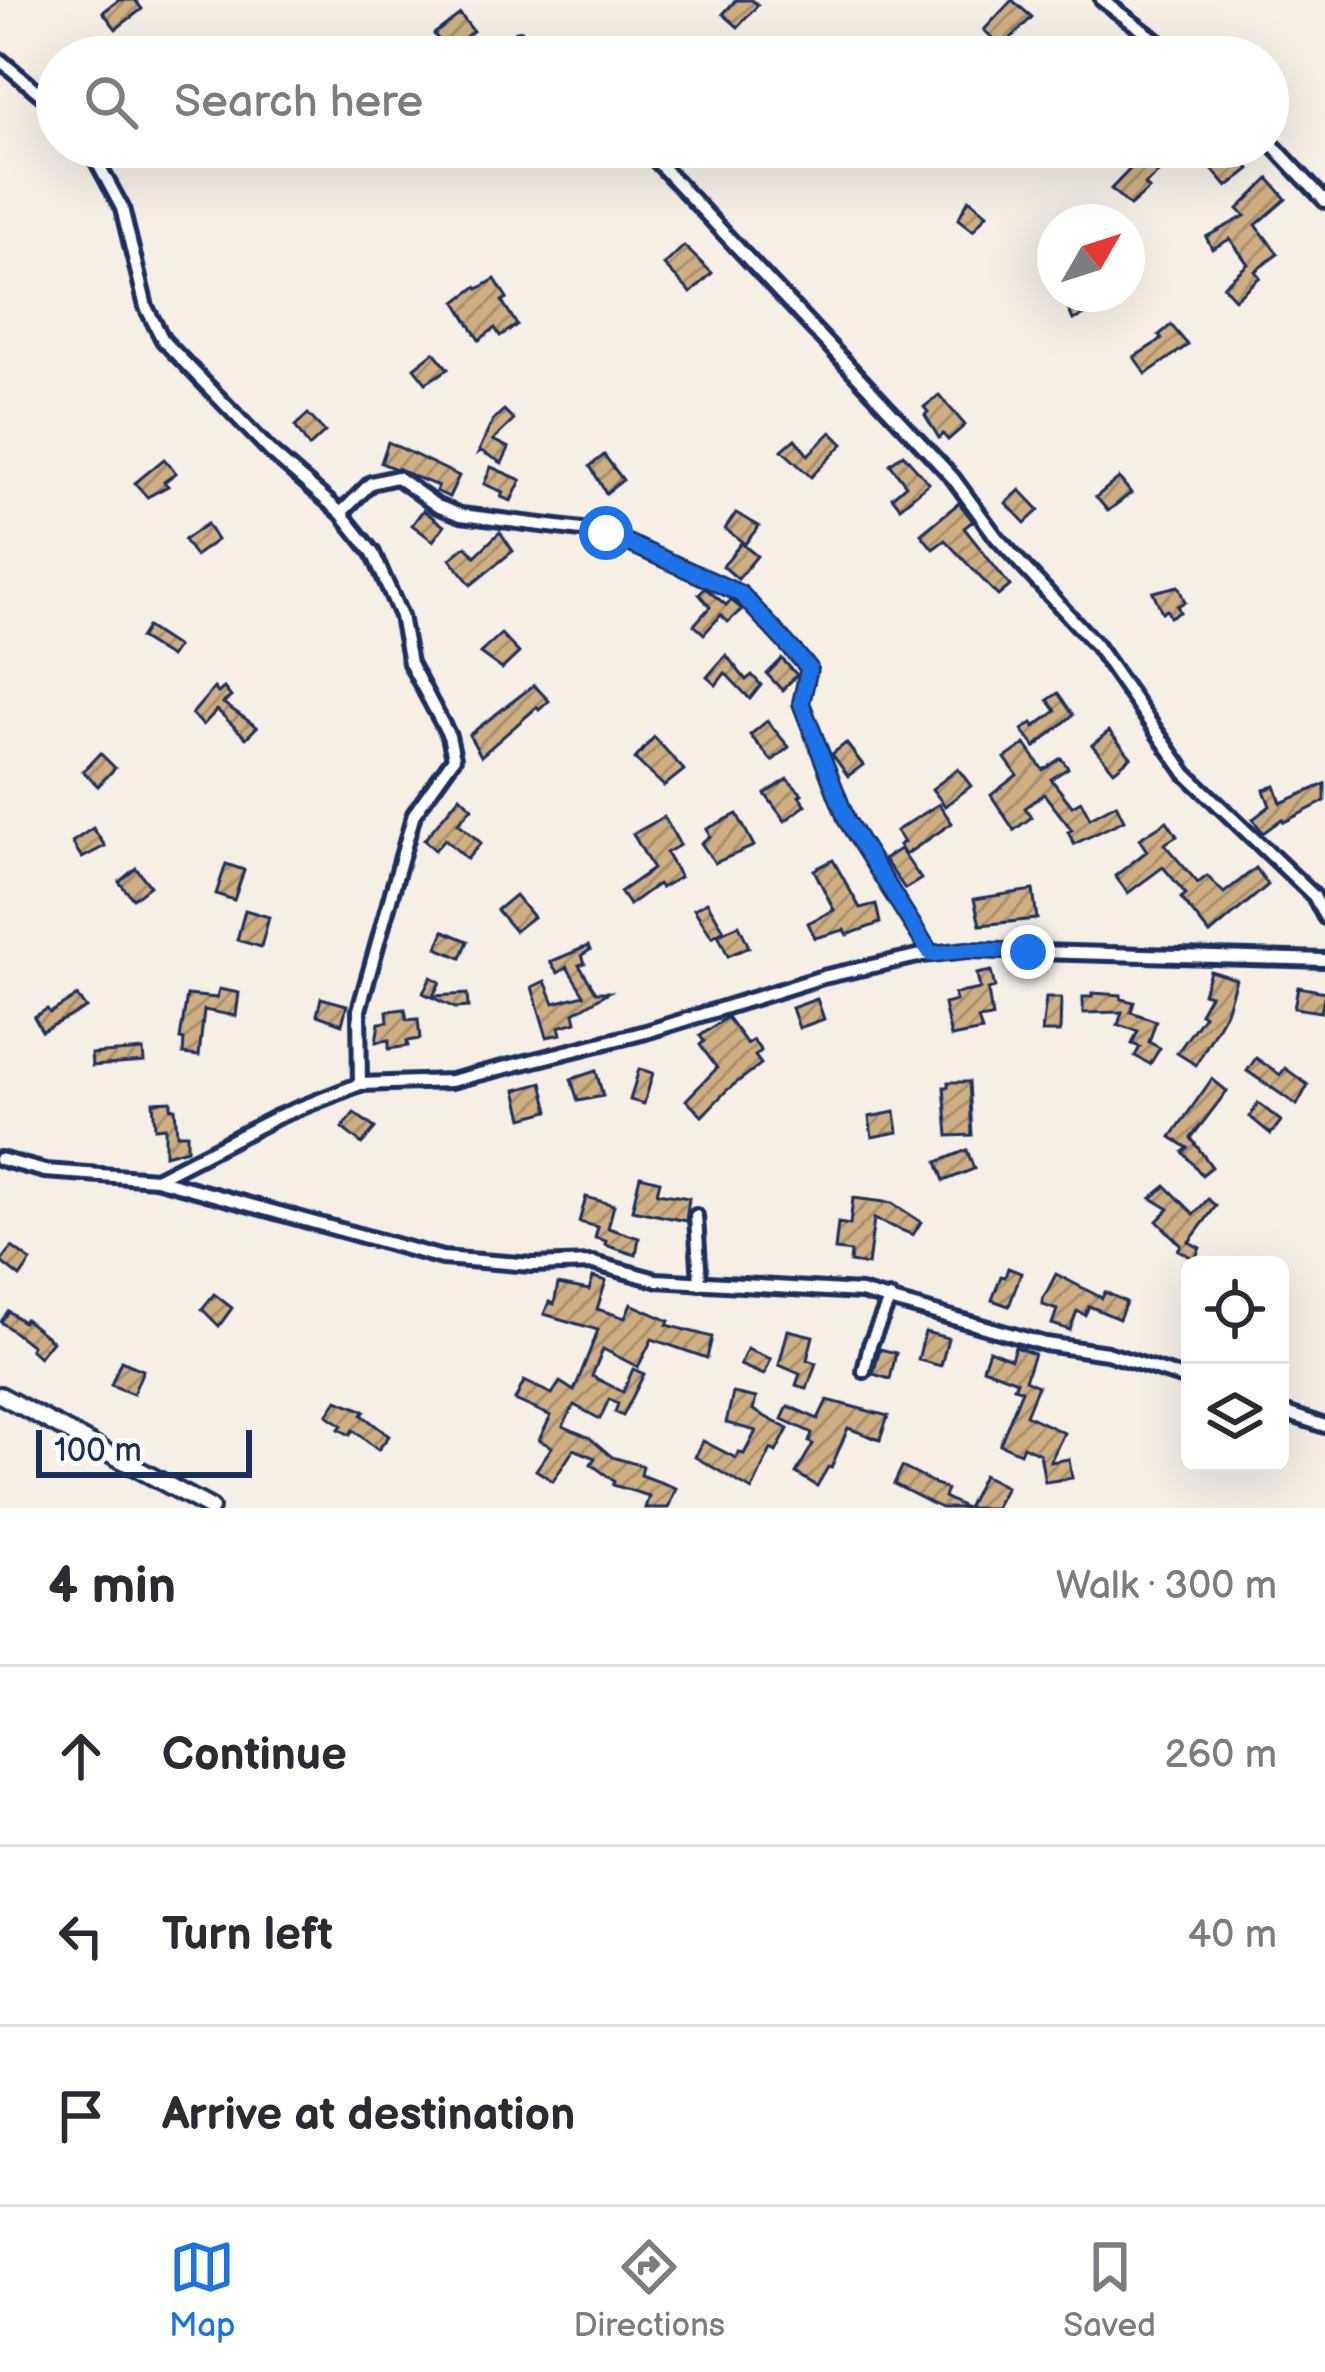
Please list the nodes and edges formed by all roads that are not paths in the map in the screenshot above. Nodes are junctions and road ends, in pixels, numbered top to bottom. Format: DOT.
graph roads {
  1 [pos="1102,0"];
  2 [pos="1151,36"];
  3 [pos="0,60"];
  4 [pos="36,90"];
  5 [pos="1289,163"];
  6 [pos="100,168"];
  7 [pos="663,168"];
  8 [pos="1325,202"];
  9 [pos="340,513"];
  10 [pos="1325,916"];
  11 [pos="931,954"];
  12 [pos="1325,960"];
  13 [pos="360,1084"];
  14 [pos="0,1159"];
  15 [pos="156,1179"];
  16 [pos="696,1216"];
  17 [pos="700,1283"];
  18 [pos="890,1298"];
  19 [pos="864,1371"];
  20 [pos="1181,1377"];
  21 [pos="0,1395"];
  22 [pos="1289,1414"];
  23 [pos="1325,1426"];
  24 [pos="211,1508"];
  1 -- 2 [label="street"];
  3 -- 4 [label="street"];
  5 -- 8 [label="street"];
  6 -- 9 [label="street"];
  7 -- 10 [label="street"];
  9 -- 11 [label="street"];
  9 -- 13 [label="street"];
  11 -- 12 [label="street"];
  11 -- 13 [label="street"];
  13 -- 15 [label="street"];
  14 -- 15 [label="street"];
  15 -- 17 [label="street"];
  16 -- 17 [label="street"];
  17 -- 18 [label="street"];
  18 -- 19 [label="street"];
  18 -- 20 [label="street"];
  21 -- 24 [label="street"];
  22 -- 23 [label="street"];
}
